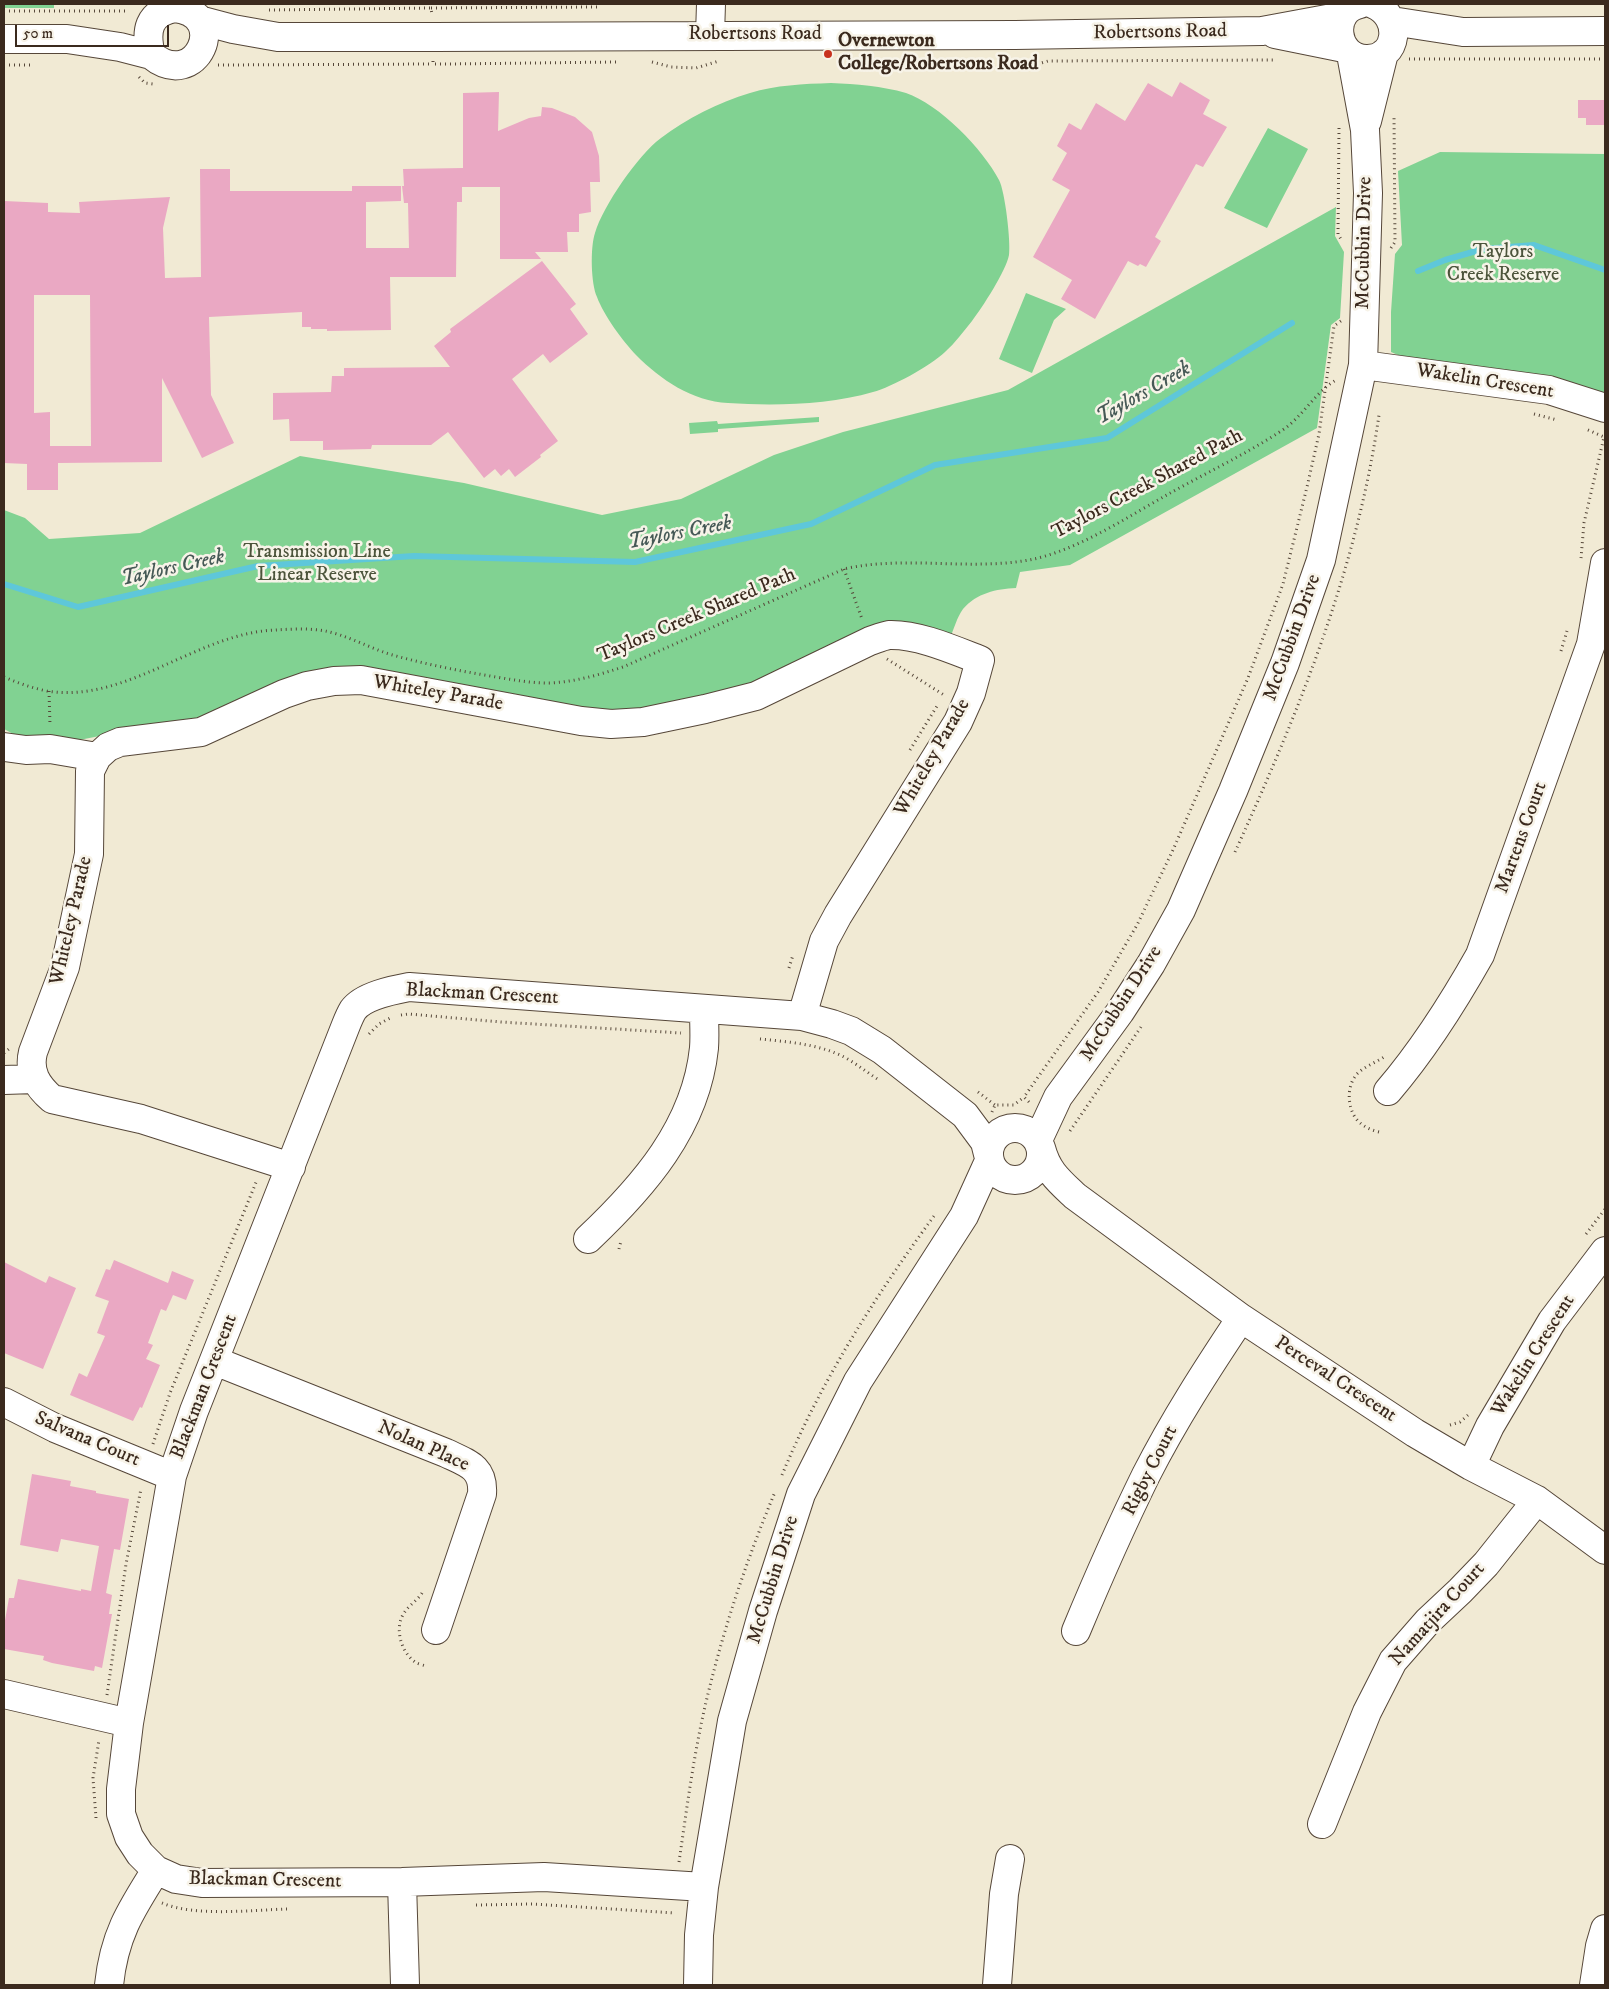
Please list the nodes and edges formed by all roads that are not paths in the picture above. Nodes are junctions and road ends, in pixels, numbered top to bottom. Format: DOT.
graph roads {
  1 [pos="712,4"];
  2 [pos="723,4"];
  3 [pos="150,12"];
  4 [pos="194,12"];
  5 [pos="1373,19"];
  6 [pos="1262,31"];
  7 [pos="1605,31"];
  8 [pos="718,35"];
  9 [pos="278,37"];
  10 [pos="4,39"];
  11 [pos="67,39"];
  12 [pos="1348,51"];
  13 [pos="151,55"];
  14 [pos="208,60"];
  15 [pos="1364,130"];
  16 [pos="1363,365"];
  17 [pos="1605,408"];
  18 [pos="1592,565"];
  19 [pos="4,747"];
  20 [pos="97,757"];
  21 [pos="802,1016"];
  22 [pos="704,1022"];
  23 [pos="35,1079"];
  24 [pos="4,1080"];
  25 [pos="1388,1091"];
  26 [pos="965,1115"];
  27 [pos="1036,1125"];
  28 [pos="989,1158"];
  29 [pos="291,1167"];
  30 [pos="1016,1181"];
  31 [pos="1075,1196"];
  32 [pos="964,1216"];
  33 [pos="588,1239"];
  34 [pos="1595,1244"];
  35 [pos="1241,1318"];
  36 [pos="215,1361"];
  37 [pos="4,1402"];
  38 [pos="1471,1466"];
  39 [pos="172,1476"];
  40 [pos="1537,1500"];
  41 [pos="1605,1550"];
  42 [pos="436,1630"];
  43 [pos="1076,1631"];
  44 [pos="4,1694"];
  45 [pos="116,1720"];
  46 [pos="1322,1824"];
  47 [pos="1010,1859"];
  48 [pos="149,1881"];
  49 [pos="402,1882"];
  50 [pos="704,1887"];
  51 [pos="1605,1929"];
  52 [pos="109,1985"];
  53 [pos="404,1985"];
  54 [pos="698,1985"];
  55 [pos="997,1985"];
  56 [pos="1594,1985"];
  1 -- 8 [label="street"];
  2 -- 8 [label="street"];
  3 -- 4 [label="street, Robertsons Road"];
  3 -- 11 [label="street"];
  3 -- 13 [label="street"];
  4 -- 9 [label="street, Robertsons Road"];
  4 -- 14 [label="street"];
  5 -- 6 [label="street, Robertsons Road"];
  5 -- 7 [label="street, Robertsons Road"];
  5 -- 12 [label="street, McCubbin Drive"];
  5 -- 12 [label="street, Robertsons Road"];
  5 -- 15 [label="street, McCubbin Drive"];
  6 -- 8 [label="street, Robertsons Road"];
  6 -- 12 [label="street, Robertsons Road"];
  8 -- 9 [label="street, Robertsons Road"];
  9 -- 14 [label="street, Robertsons Road"];
  10 -- 11 [label="street"];
  11 -- 13 [label="street"];
  12 -- 15 [label="street, McCubbin Drive"];
  13 -- 14 [label="street, Robertsons Road"];
  15 -- 16 [label="street, McCubbin Drive"];
  16 -- 17 [label="street, Wakelin Crescent"];
  16 -- 27 [label="street, McCubbin Drive"];
  18 -- 25 [label="street, Martens Court"];
  19 -- 20 [label="street"];
  20 -- 21 [label="street, Whiteley Parade"];
  20 -- 23 [label="street, Whiteley Parade"];
  21 -- 22 [label="street, Blackman Crescent"];
  21 -- 26 [label="street, Blackman Crescent"];
  22 -- 29 [label="street, Blackman Crescent"];
  22 -- 33 [label="street"];
  23 -- 24 [label="street"];
  23 -- 29 [label="street"];
  26 -- 27 [label="street, Blackman Crescent"];
  26 -- 28 [label="street, Blackman Crescent"];
  27 -- 28 [label="street"];
  27 -- 30 [label="street"];
  27 -- 31 [label="street, Perceval Crescent"];
  28 -- 30 [label="street"];
  28 -- 32 [label="street, McCubbin Drive"];
  29 -- 36 [label="street, Blackman Crescent"];
  30 -- 31 [label="street, Perceval Crescent"];
  30 -- 32 [label="street, McCubbin Drive"];
  31 -- 35 [label="street, Perceval Crescent"];
  32 -- 50 [label="street, McCubbin Drive"];
  34 -- 38 [label="street, Wakelin Crescent"];
  35 -- 38 [label="street, Perceval Crescent"];
  35 -- 43 [label="street, Rigby Court"];
  36 -- 39 [label="street, Blackman Crescent"];
  36 -- 42 [label="street, Nolan Place"];
  37 -- 39 [label="street, Salvana Court"];
  38 -- 40 [label="street, Perceval Crescent"];
  39 -- 45 [label="street, Blackman Crescent"];
  40 -- 41 [label="street, Perceval Crescent"];
  40 -- 46 [label="street, Namatjira Court"];
  44 -- 45 [label="street"];
  45 -- 48 [label="street, Blackman Crescent"];
  47 -- 55 [label="street"];
  48 -- 49 [label="street, Blackman Crescent"];
  48 -- 52 [label="street"];
  49 -- 50 [label="street, Blackman Crescent"];
  49 -- 53 [label="street"];
  50 -- 54 [label="street, McCubbin Drive"];
  51 -- 56 [label="street"];
}
